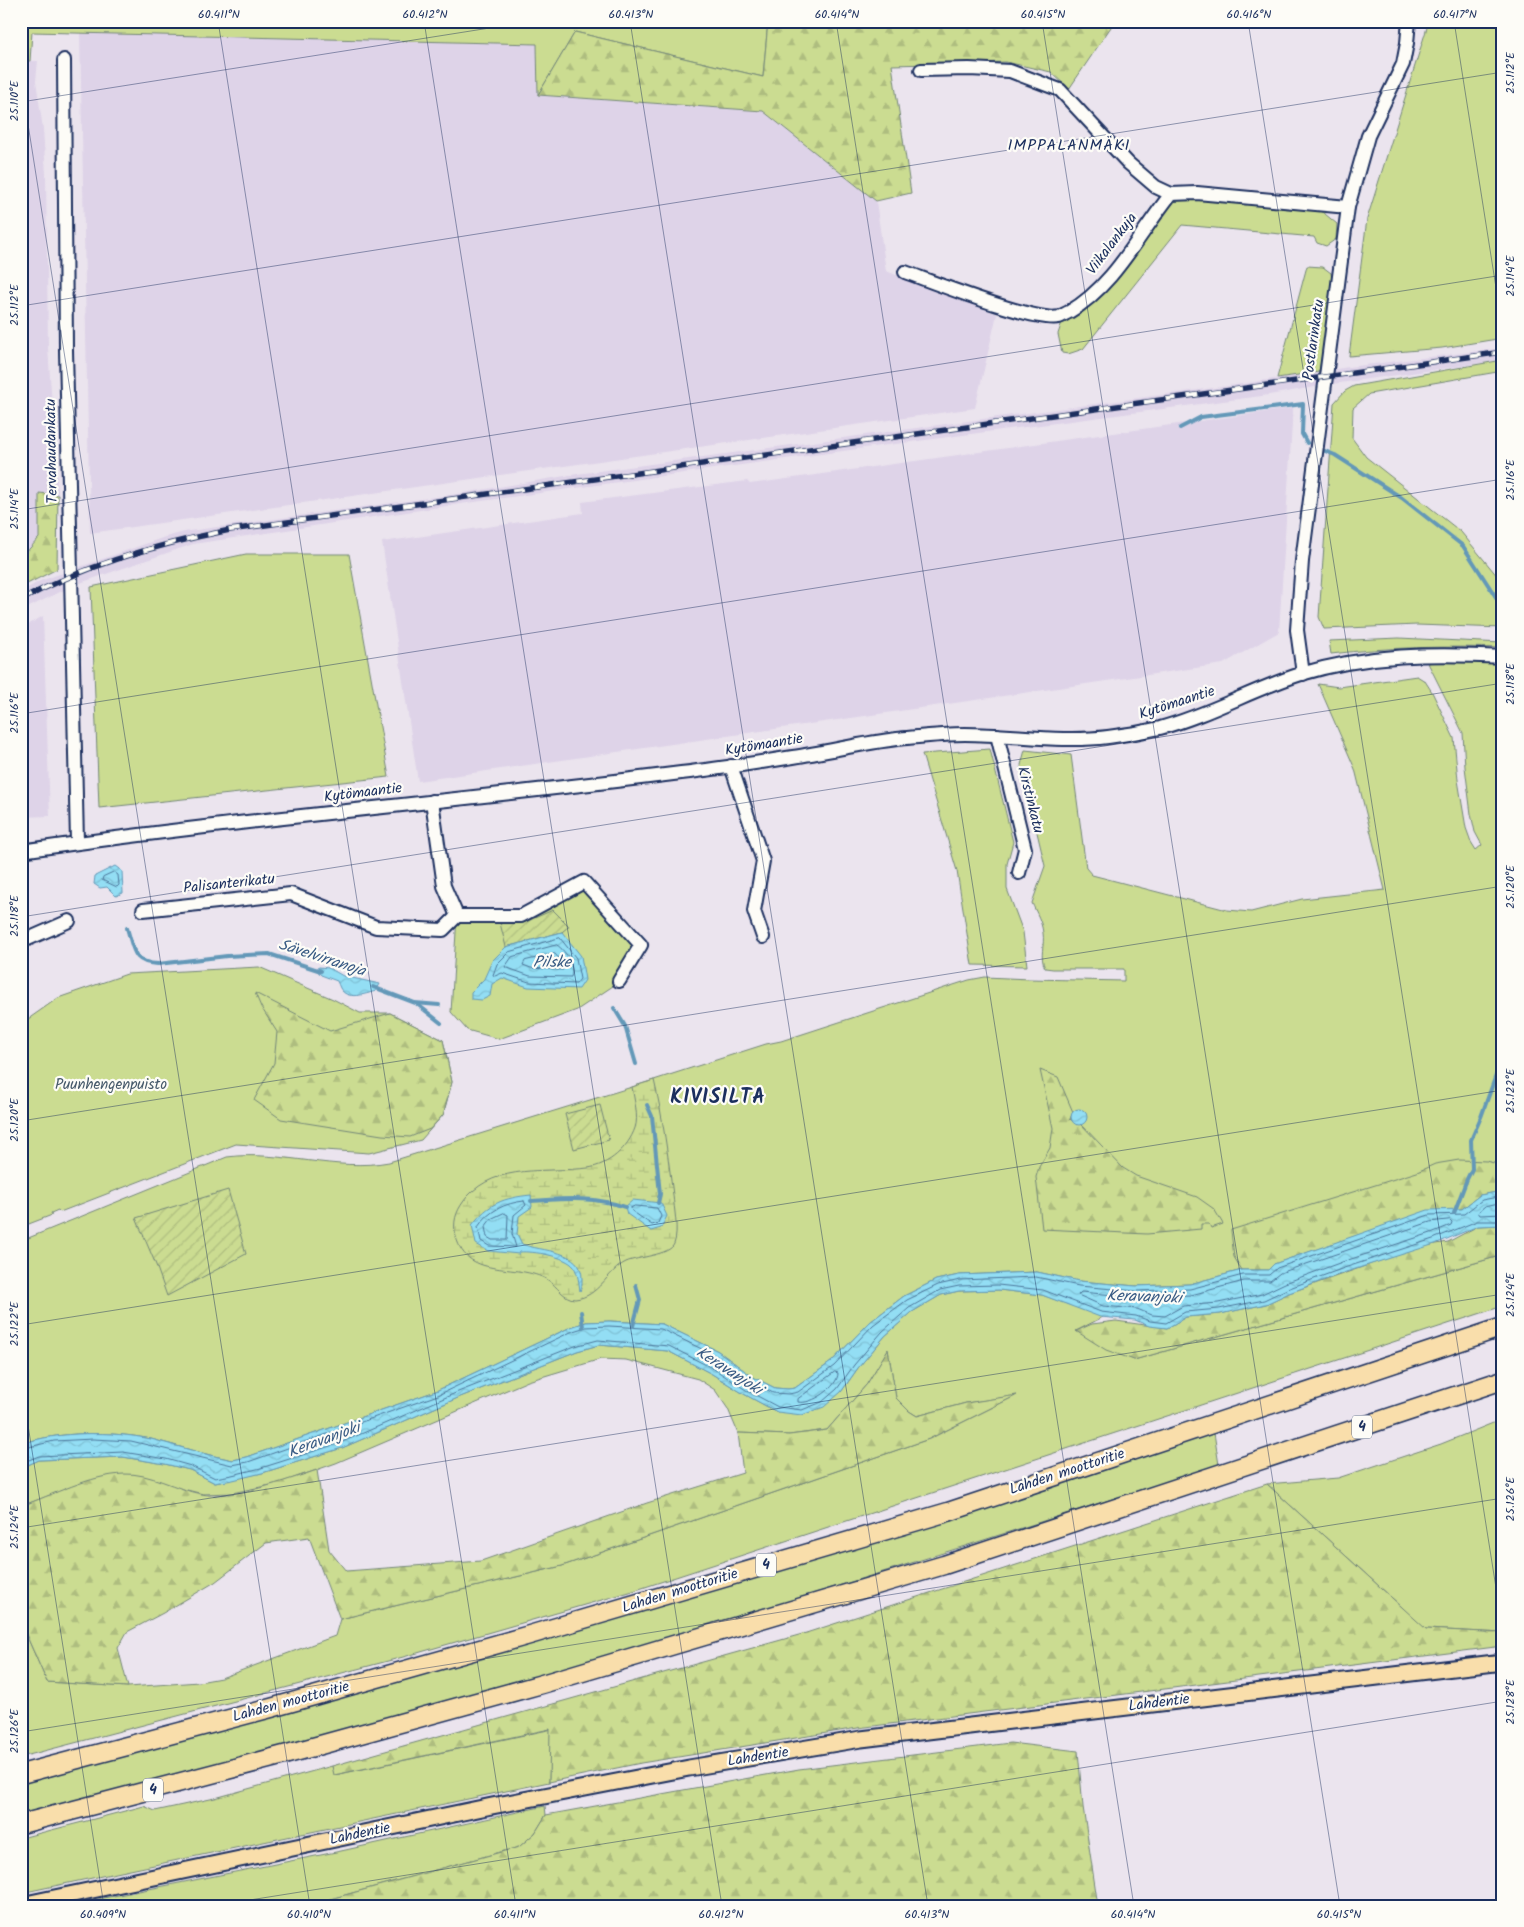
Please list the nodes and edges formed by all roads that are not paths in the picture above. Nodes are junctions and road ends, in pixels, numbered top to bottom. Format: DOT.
graph roads {
  1 [pos="1408,21"];
  2 [pos="64,60"];
  3 [pos="921,70"];
  4 [pos="1171,194"];
  5 [pos="1348,207"];
  6 [pos="905,272"];
  7 [pos="1503,657"];
  8 [pos="1303,674"];
  9 [pos="997,735"];
  10 [pos="731,766"];
  11 [pos="432,801"];
  12 [pos="77,842"];
  13 [pos="21,850"];
  14 [pos="1018,872"];
  15 [pos="142,910"];
  16 [pos="457,916"];
  17 [pos="69,921"];
  18 [pos="763,937"];
  19 [pos="21,942"];
  20 [pos="619,981"];
  21 [pos="1503,1327"];
  22 [pos="1503,1380"];
  23 [pos="1503,1662"];
  24 [pos="21,1774"];
  25 [pos="21,1824"];
  26 [pos="21,1905"];
  1 -- 5 [label="street, Postlarinkatu"];
  2 -- 12 [label="street, Tervahaudankatu"];
  3 -- 4 [label="street"];
  4 -- 5 [label="street"];
  4 -- 6 [label="street, Viikalankuja"];
  5 -- 8 [label="street, Postlarinkatu"];
  7 -- 8 [label="street, Kytömaantie"];
  8 -- 9 [label="street, Kytömaantie"];
  9 -- 10 [label="street, Kytömaantie"];
  9 -- 14 [label="street, Kirstinkatu"];
  10 -- 11 [label="street, Kytömaantie"];
  10 -- 18 [label="street"];
  11 -- 12 [label="street, Kytömaantie"];
  11 -- 16 [label="street"];
  12 -- 13 [label="street, Kytömaantie"];
  15 -- 16 [label="street, Palisanterikatu"];
  16 -- 20 [label="street"];
  17 -- 19 [label="street"];
  21 -- 24 [label="highway, Lahden moottoritie / 4"];
  22 -- 25 [label="highway, 4"];
  23 -- 26 [label="main road, Lahdentie"];
}
